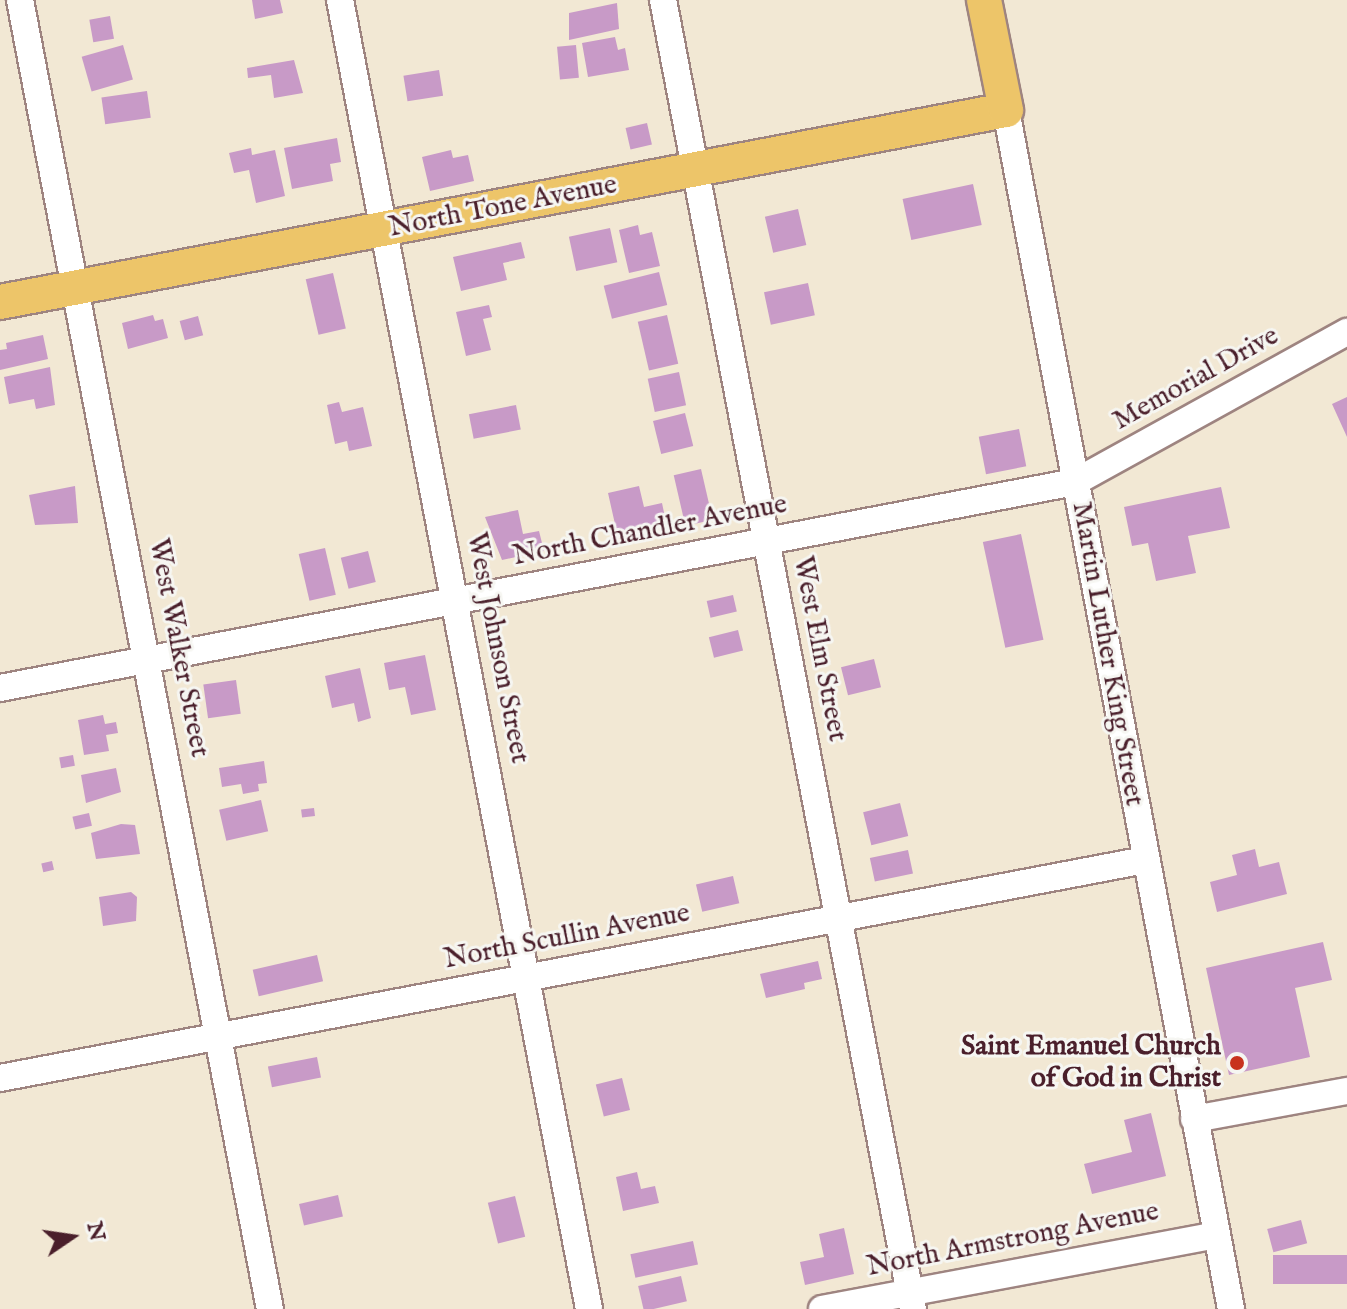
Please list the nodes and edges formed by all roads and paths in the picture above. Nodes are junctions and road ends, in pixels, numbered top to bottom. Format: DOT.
graph roads {
  1 [pos="20,0"];
  2 [pos="340,0"];
  3 [pos="663,0"];
  4 [pos="984,0"];
  5 [pos="1006,110"];
  6 [pos="696,171"];
  7 [pos="383,229"];
  8 [pos="75,287"];
  9 [pos="0,302"];
  10 [pos="1347,332"];
  11 [pos="1075,482"];
  12 [pos="766,541"];
  13 [pos="455,601"];
  14 [pos="148,659"];
  15 [pos="0,688"];
  16 [pos="1145,860"];
  17 [pos="837,918"];
  18 [pos="529,977"];
  19 [pos="219,1036"];
  20 [pos="0,1078"];
  21 [pos="1347,1091"];
  22 [pos="1194,1119"];
  23 [pos="1216,1235"];
  24 [pos="911,1301"];
  25 [pos="270,1309"];
  26 [pos="589,1309"];
  27 [pos="822,1309"];
  28 [pos="1231,1309"];
  1 -- 8 [label="street, West Walker Street"];
  2 -- 7 [label="street, West Johnson Street"];
  3 -- 6 [label="street, West Elm Street"];
  4 -- 5 [label="main road, Martin Luther King Street"];
  5 -- 6 [label="main road, North Tone Avenue"];
  5 -- 11 [label="street, Martin Luther King Street"];
  6 -- 7 [label="main road, North Tone Avenue"];
  6 -- 12 [label="street, West Elm Street"];
  7 -- 8 [label="main road, North Tone Avenue"];
  7 -- 13 [label="street, West Johnson Street"];
  8 -- 9 [label="main road, North Tone Avenue"];
  8 -- 14 [label="street, West Walker Street"];
  10 -- 11 [label="street, Memorial Drive"];
  11 -- 12 [label="street, North Chandler Avenue"];
  11 -- 16 [label="street, Martin Luther King Street"];
  12 -- 13 [label="street, North Chandler Avenue"];
  12 -- 17 [label="street, West Elm Street"];
  13 -- 14 [label="street, North Chandler Avenue"];
  13 -- 18 [label="street, West Johnson Street"];
  14 -- 15 [label="street, North Chandler Avenue"];
  14 -- 19 [label="street, West Walker Street"];
  16 -- 17 [label="street, North Scullin Avenue"];
  16 -- 22 [label="street, Martin Luther King Street"];
  17 -- 18 [label="street, North Scullin Avenue"];
  17 -- 24 [label="street, West Elm Street"];
  18 -- 19 [label="street, North Scullin Avenue"];
  18 -- 26 [label="street, West Johnson Street"];
  19 -- 20 [label="street, North Scullin Avenue"];
  19 -- 25 [label="street, West Walker Street"];
  21 -- 22 [label="street"];
  22 -- 23 [label="street, Martin Luther King Street"];
  23 -- 24 [label="street, North Armstrong Avenue"];
  23 -- 28 [label="street, Martin Luther King Street"];
  24 -- 27 [label="street, North Armstrong Avenue"];
}
